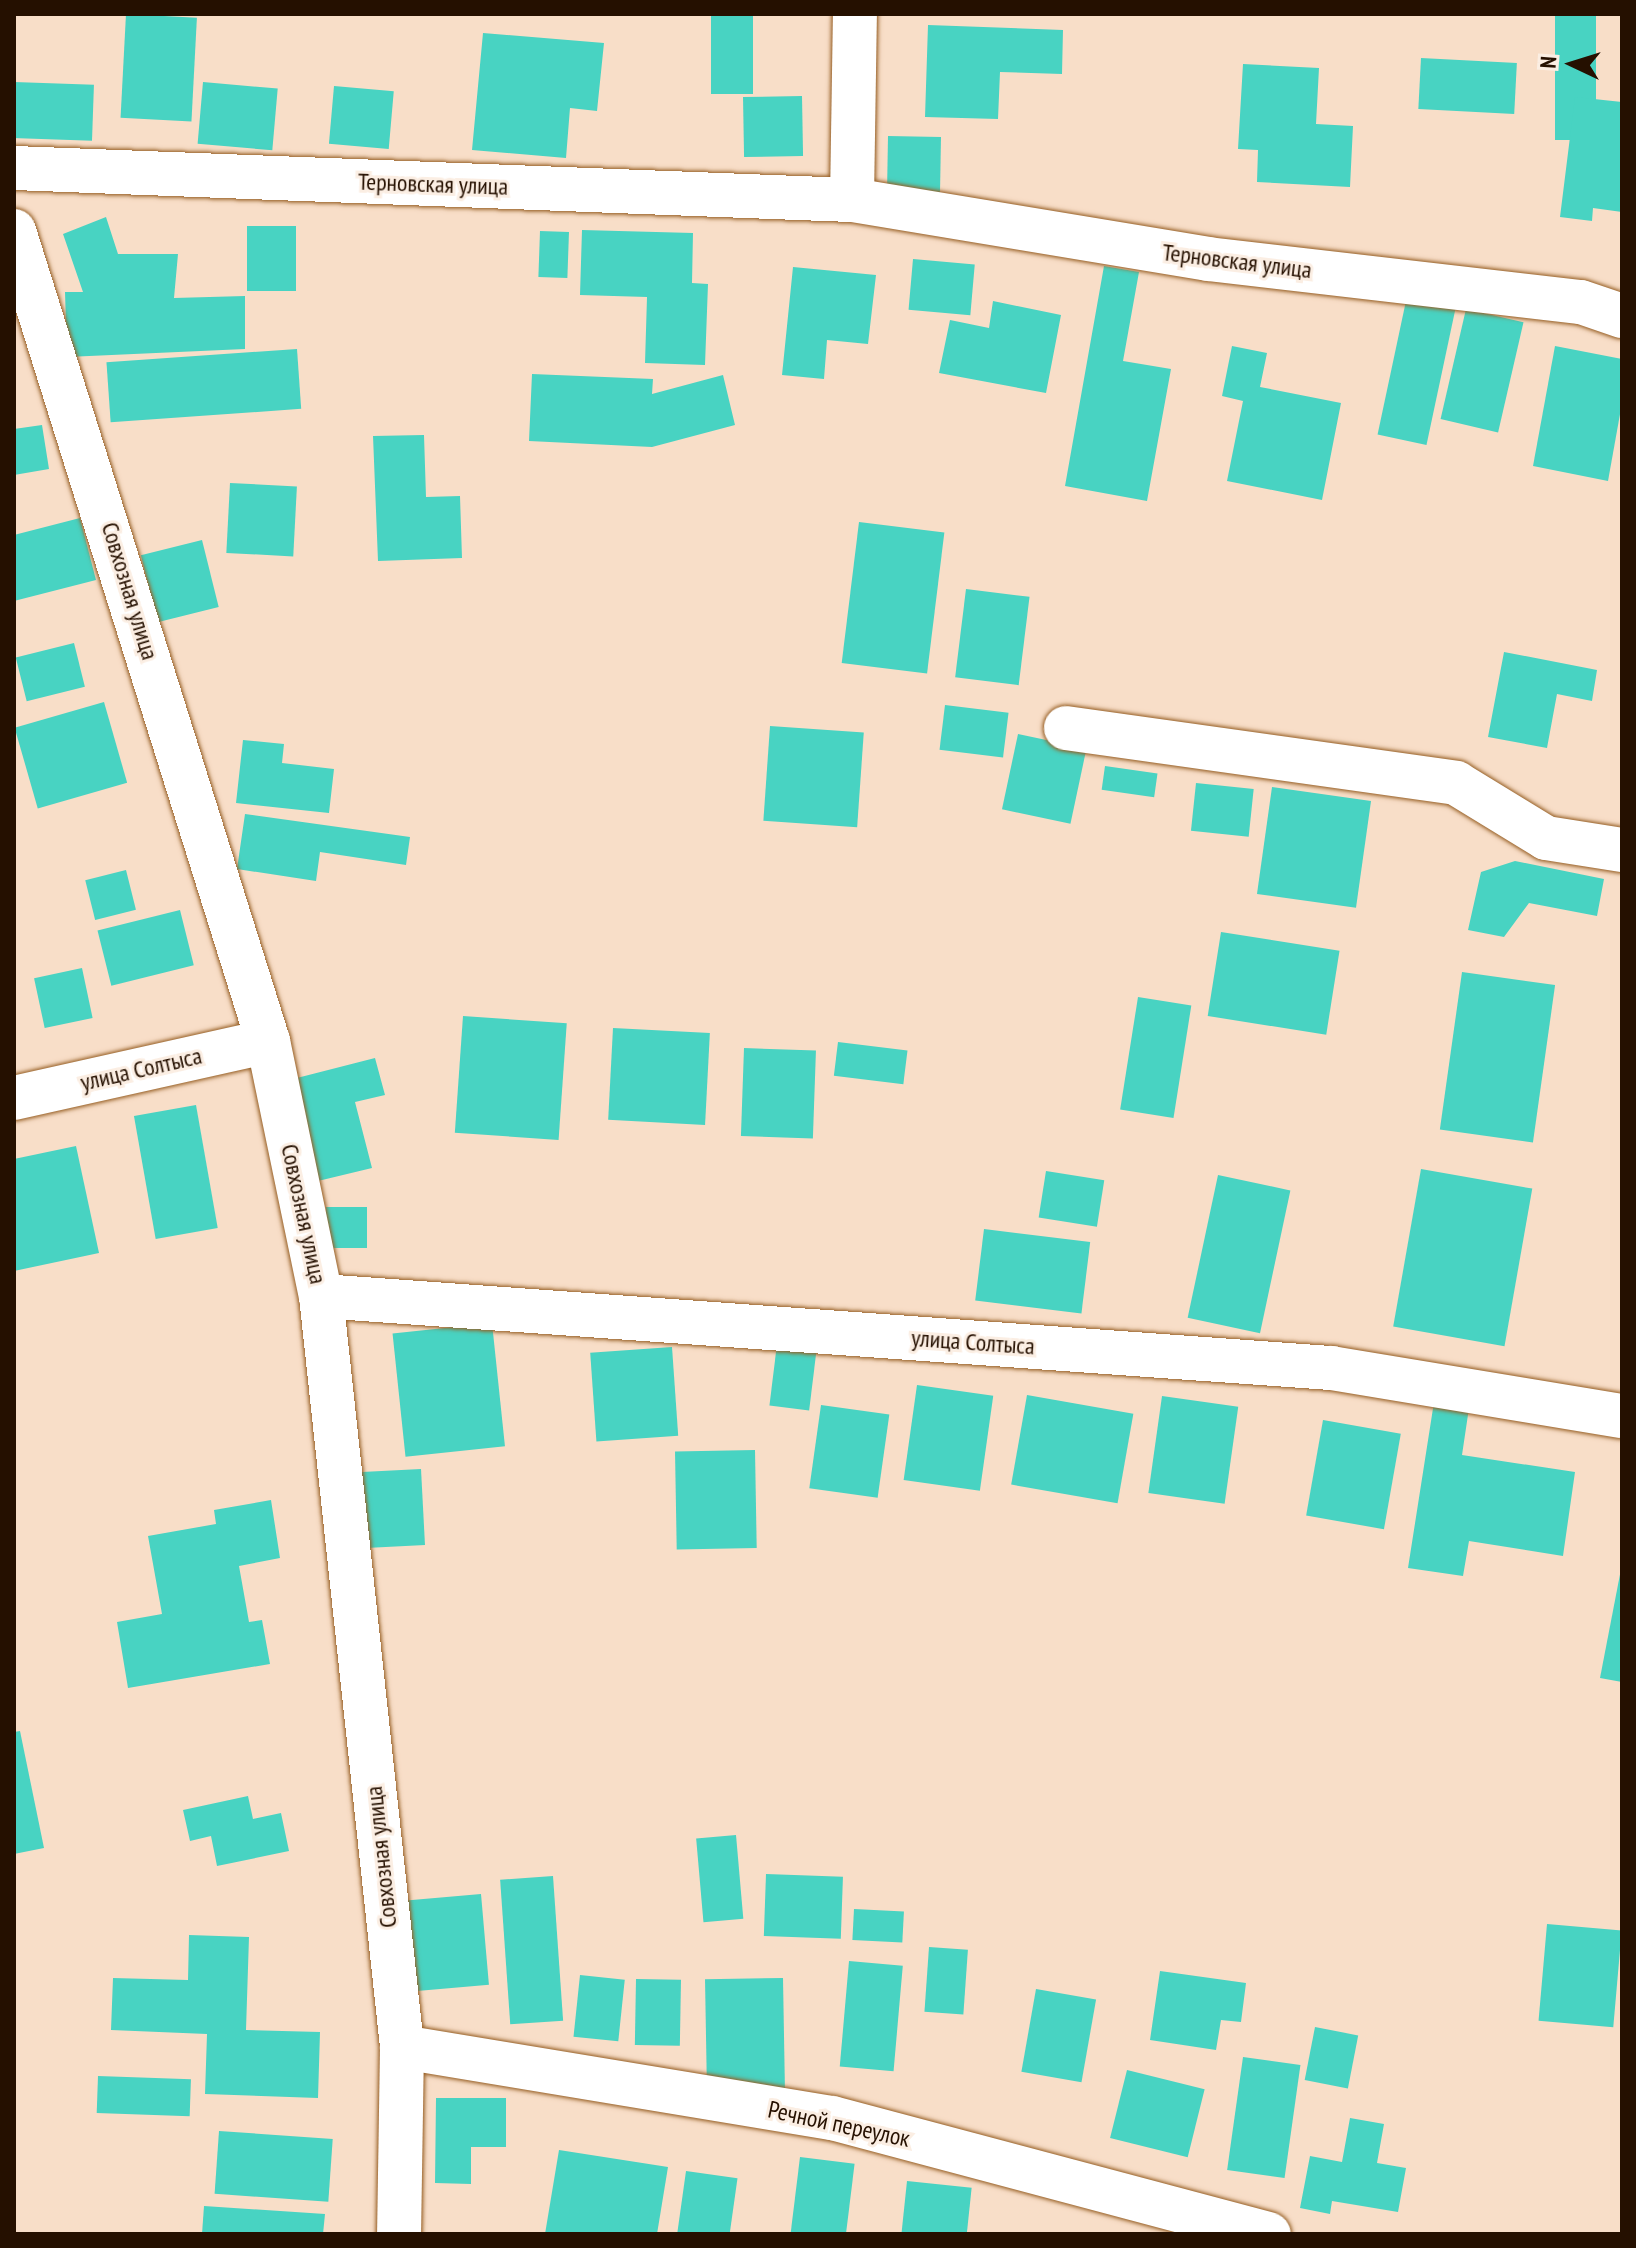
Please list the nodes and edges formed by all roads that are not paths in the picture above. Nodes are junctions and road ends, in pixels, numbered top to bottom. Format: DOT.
graph roads {
  1 [pos="855,14"];
  2 [pos="14,168"];
  3 [pos="852,200"];
  4 [pos="14,231"];
  5 [pos="1622,316"];
  6 [pos="1066,728"];
  7 [pos="1622,850"];
  8 [pos="268,1041"];
  9 [pos="14,1098"];
  10 [pos="321,1296"];
  11 [pos="1622,1416"];
  12 [pos="402,2047"];
  13 [pos="399,2234"];
  14 [pos="1269,2234"];
  1 -- 3 [label="street"];
  2 -- 3 [label="street, Терновская улица"];
  3 -- 5 [label="street, Терновская улица"];
  4 -- 8 [label="street, Совхозная улица"];
  6 -- 7 [label="street"];
  8 -- 9 [label="street, улица Солтыса"];
  8 -- 10 [label="street, Совхозная улица"];
  10 -- 11 [label="street, улица Солтыса"];
  10 -- 12 [label="street, Совхозная улица"];
  12 -- 13 [label="street, Совхозная улица"];
  12 -- 14 [label="street, Речной переулок"];
}
